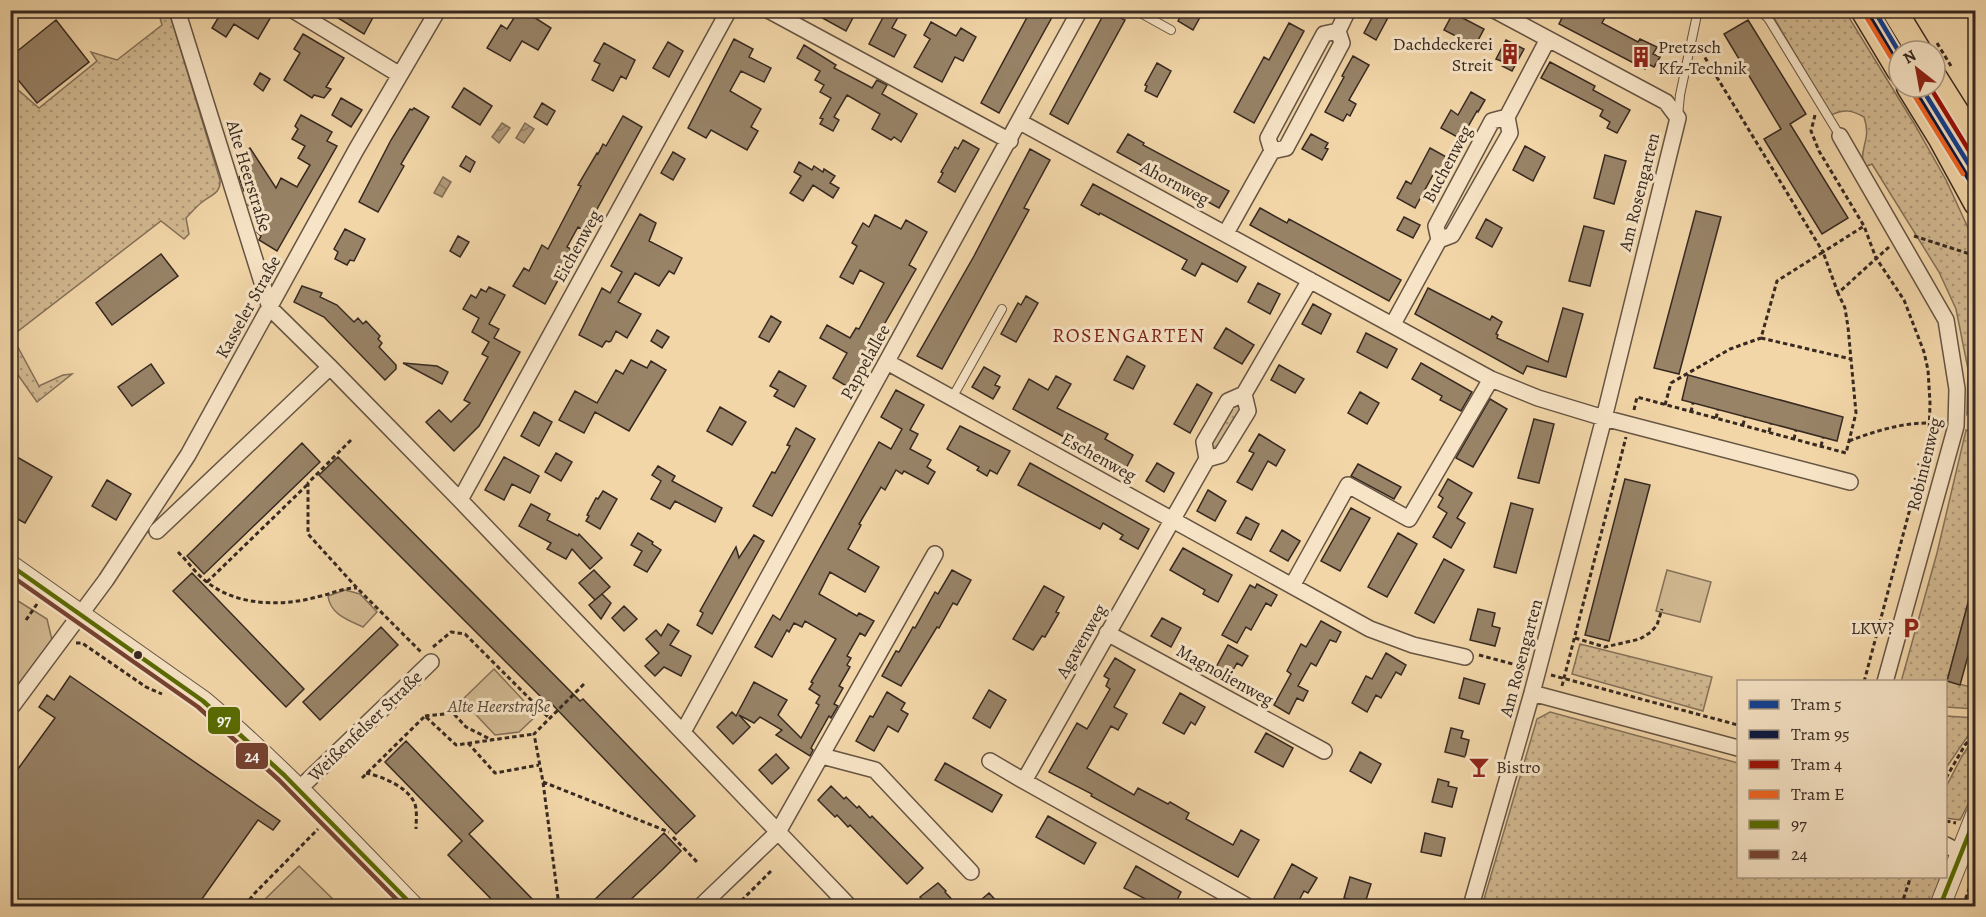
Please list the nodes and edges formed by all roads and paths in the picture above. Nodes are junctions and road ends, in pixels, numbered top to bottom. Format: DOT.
graph roads {
  1 [pos="177,10"];
  2 [pos="293,10"];
  3 [pos="438,10"];
  4 [pos="729,10"];
  5 [pos="1080,10"];
  6 [pos="1136,10"];
  7 [pos="1348,10"];
  8 [pos="1494,10"];
  9 [pos="1698,10"];
  10 [pos="1759,10"];
  11 [pos="1863,10"];
  12 [pos="1894,10"];
  13 [pos="775,12"];
  14 [pos="1172,30"];
  15 [pos="1693,38"];
  16 [pos="1548,39"];
  17 [pos="1921,39"];
  18 [pos="1887,50"];
  19 [pos="400,75"];
  20 [pos="1947,80"];
  21 [pos="1818,98"];
  22 [pos="1917,99"];
  23 [pos="1507,117"];
  24 [pos="1678,118"];
  25 [pos="1020,122"];
  26 [pos="1840,136"];
  27 [pos="1010,141"];
  28 [pos="1976,143"];
  29 [pos="1976,203"];
  30 [pos="1864,226"];
  31 [pos="1227,232"];
  32 [pos="1898,233"];
  33 [pos="1439,240"];
  34 [pos="1823,252"];
  35 [pos="1976,256"];
  36 [pos="1876,258"];
  37 [pos="1310,280"];
  38 [pos="1838,293"];
  39 [pos="270,308"];
  40 [pos="1002,309"];
  41 [pos="1393,324"];
  42 [pos="1761,338"];
  43 [pos="1851,359"];
  44 [pos="887,362"];
  45 [pos="330,367"];
  46 [pos="1491,379"];
  47 [pos="1244,394"];
  48 [pos="952,398"];
  49 [pos="1694,403"];
  50 [pos="1665,405"];
  51 [pos="1718,410"];
  52 [pos="1691,412"];
  53 [pos="1745,417"];
  54 [pos="1604,418"];
  55 [pos="1716,418"];
  56 [pos="1929,423"];
  57 [pos="1629,424"];
  58 [pos="1771,424"];
  59 [pos="1743,425"];
  60 [pos="1796,430"];
  61 [pos="1769,432"];
  62 [pos="1823,438"];
  63 [pos="1794,439"];
  64 [pos="351,440"];
  65 [pos="1849,441"];
  66 [pos="1821,446"];
  67 [pos="1207,459"];
  68 [pos="1850,482"];
  69 [pos="308,484"];
  70 [pos="460,500"];
  71 [pos="1173,520"];
  72 [pos="157,531"];
  73 [pos="178,552"];
  74 [pos="935,554"];
  75 [pos="10,565"];
  76 [pos="207,582"];
  77 [pos="1292,586"];
  78 [pos="357,588"];
  79 [pos="39,602"];
  80 [pos="1662,609"];
  81 [pos="79,614"];
  82 [pos="26,620"];
  83 [pos="1107,633"];
  84 [pos="1575,638"];
  85 [pos="74,643"];
  86 [pos="1465,657"];
  87 [pos="428,659"];
  88 [pos="1538,671"];
  89 [pos="1564,678"];
  90 [pos="1864,680"];
  91 [pos="1885,680"];
  92 [pos="585,683"];
  93 [pos="1532,693"];
  94 [pos="170,698"];
  95 [pos="1559,699"];
  96 [pos="10,709"];
  97 [pos="425,716"];
  98 [pos="549,718"];
  99 [pos="1737,725"];
  100 [pos="682,732"];
  101 [pos="1976,732"];
  102 [pos="534,734"];
  103 [pos="492,740"];
  104 [pos="468,743"];
  105 [pos="1737,748"];
  106 [pos="1324,751"];
  107 [pos="822,756"];
  108 [pos="990,760"];
  109 [pos="539,765"];
  110 [pos="366,773"];
  111 [pos="1947,776"];
  112 [pos="362,778"];
  113 [pos="1024,781"];
  114 [pos="543,782"];
  115 [pos="299,789"];
  116 [pos="1976,815"];
  117 [pos="311,823"];
  118 [pos="319,828"];
  119 [pos="416,829"];
  120 [pos="669,832"];
  121 [pos="778,832"];
  122 [pos="313,835"];
  123 [pos="673,837"];
  124 [pos="1953,849"];
  125 [pos="697,862"];
  126 [pos="1976,869"];
  127 [pos="771,872"];
  128 [pos="971,872"];
  129 [pos="1910,878"];
  130 [pos="1947,878"];
  131 [pos="1947,878"];
  132 [pos="800,901"];
  133 [pos="245,906"];
  134 [pos="413,906"];
  135 [pos="559,906"];
  136 [pos="701,906"];
  137 [pos="736,906"];
  138 [pos="795,906"];
  139 [pos="849,906"];
  140 [pos="1247,906"];
  141 [pos="1471,906"];
  142 [pos="1901,906"];
  143 [pos="1941,906"];
  144 [pos="1963,906"];
  1 -- 39 [label="street, Alte Heerstraße"];
  2 -- 19 [label="street"];
  3 -- 19 [label="street, Kasseler Straße"];
  4 -- 70 [label="street, Eichenweg"];
  5 -- 25 [label="street, Pappelallee"];
  6 -- 14 [label="lane"];
  7 -- 31 [label="street"];
  8 -- 16 [label="street"];
  9 -- 15 [label="lane, Am Rosengarten"];
  10 -- 21 [label="lane"];
  11 -- 18 [label="main road"];
  12 -- 17 [label="main road"];
  13 -- 27 [label="street"];
  15 -- 24 [label="lane, Am Rosengarten"];
  15 -- 34 [label="path"];
  16 -- 23 [label="street, Buchenweg"];
  16 -- 24 [label="street"];
  19 -- 39 [label="street, Kasseler Straße"];
  20 -- 28 [label="main road"];
  21 -- 26 [label="lane"];
  21 -- 30 [label="path"];
  22 -- 29 [label="main road"];
  23 -- 33 [label="street, Buchenweg"];
  23 -- 33 [label="street, Buchenweg"];
  24 -- 54 [label="street, Am Rosengarten"];
  25 -- 27 [label="street, Pappelallee"];
  25 -- 31 [label="street, Ahornweg"];
  26 -- 32 [label="street, Robinienweg"];
  27 -- 44 [label="street, Pappelallee"];
  30 -- 34 [label="path"];
  30 -- 36 [label="path"];
  31 -- 37 [label="street, Ahornweg"];
  32 -- 35 [label="path"];
  32 -- 36 [label="path"];
  32 -- 91 [label="street, Robinienweg"];
  33 -- 41 [label="street, Buchenweg"];
  34 -- 38 [label="path"];
  34 -- 42 [label="path"];
  36 -- 38 [label="path"];
  36 -- 56 [label="path"];
  37 -- 41 [label="street, Ahornweg"];
  37 -- 47 [label="street"];
  38 -- 43 [label="path"];
  39 -- 45 [label="street, Alte Heerstraße"];
  39 -- 81 [label="street, Kasseler Straße"];
  40 -- 48 [label="lane"];
  41 -- 46 [label="street, Ahornweg"];
  42 -- 43 [label="path"];
  42 -- 50 [label="path"];
  43 -- 65 [label="path"];
  44 -- 48 [label="street, Eschenweg"];
  44 -- 100 [label="street, Pappelallee"];
  45 -- 70 [label="street, Alte Heerstraße"];
  45 -- 72 [label="street"];
  46 -- 54 [label="street, Ahornweg"];
  46 -- 77 [label="street"];
  47 -- 67 [label="street"];
  47 -- 67 [label="street"];
  48 -- 71 [label="street, Eschenweg"];
  49 -- 52 [label="path"];
  50 -- 52 [label="path"];
  50 -- 57 [label="path"];
  51 -- 55 [label="path"];
  52 -- 55 [label="path"];
  53 -- 59 [label="path"];
  54 -- 57 [label="street"];
  54 -- 88 [label="street, Am Rosengarten"];
  55 -- 59 [label="path"];
  56 -- 65 [label="path"];
  56 -- 90 [label="path"];
  57 -- 68 [label="street"];
  57 -- 84 [label="path"];
  58 -- 61 [label="path"];
  59 -- 61 [label="path"];
  60 -- 63 [label="path"];
  61 -- 63 [label="path"];
  62 -- 66 [label="path"];
  63 -- 66 [label="path"];
  64 -- 69 [label="path"];
  65 -- 66 [label="path"];
  67 -- 71 [label="street"];
  69 -- 76 [label="path"];
  69 -- 78 [label="path"];
  70 -- 100 [label="street, Alte Heerstraße"];
  71 -- 77 [label="street, Eschenweg"];
  71 -- 83 [label="street, Agavenweg"];
  73 -- 76 [label="path"];
  74 -- 107 [label="street"];
  75 -- 81 [label="street, Weißenfelser Straße"];
  76 -- 78 [label="path"];
  77 -- 86 [label="street, Eschenweg"];
  78 -- 87 [label="path"];
  79 -- 82 [label="path"];
  80 -- 84 [label="path"];
  81 -- 96 [label="street, Kasseler Straße"];
  81 -- 115 [label="street, Weißenfelser Straße"];
  83 -- 106 [label="street, Magnolienweg"];
  83 -- 113 [label="street, Agavenweg"];
  84 -- 89 [label="path"];
  85 -- 94 [label="path"];
  86 -- 88 [label="path"];
  87 -- 98 [label="path"];
  87 -- 115 [label="street, Weißenfelser Straße"];
  88 -- 89 [label="path"];
  88 -- 93 [label="street, Am Rosengarten"];
  89 -- 95 [label="path"];
  89 -- 99 [label="path"];
  92 -- 98 [label="path"];
  93 -- 95 [label="street"];
  93 -- 141 [label="street, Am Rosengarten"];
  95 -- 105 [label="street"];
  97 -- 103 [label="path"];
  97 -- 104 [label="path"];
  97 -- 110 [label="path"];
  98 -- 102 [label="path"];
  100 -- 121 [label="street, Alte Heerstraße"];
  101 -- 111 [label="path"];
  102 -- 103 [label="path"];
  102 -- 109 [label="path"];
  103 -- 104 [label="path"];
  104 -- 109 [label="path"];
  107 -- 121 [label="street"];
  107 -- 128 [label="street"];
  108 -- 113 [label="street"];
  109 -- 114 [label="path"];
  110 -- 112 [label="path"];
  110 -- 119 [label="path"];
  113 -- 140 [label="street"];
  114 -- 120 [label="path"];
  114 -- 135 [label="path"];
  115 -- 134 [label="street, Weißenfelser Straße"];
  116 -- 124 [label="street"];
  117 -- 118 [label="path"];
  121 -- 136 [label="street"];
  121 -- 139 [label="street, Alte Heerstraße"];
  122 -- 133 [label="path"];
  123 -- 125 [label="path"];
  124 -- 131 [label="street"];
  126 -- 144 [label="path"];
  127 -- 137 [label="path"];
  129 -- 142 [label="path"];
  130 -- 143 [label="street"];
  132 -- 138 [label="path"];
}
